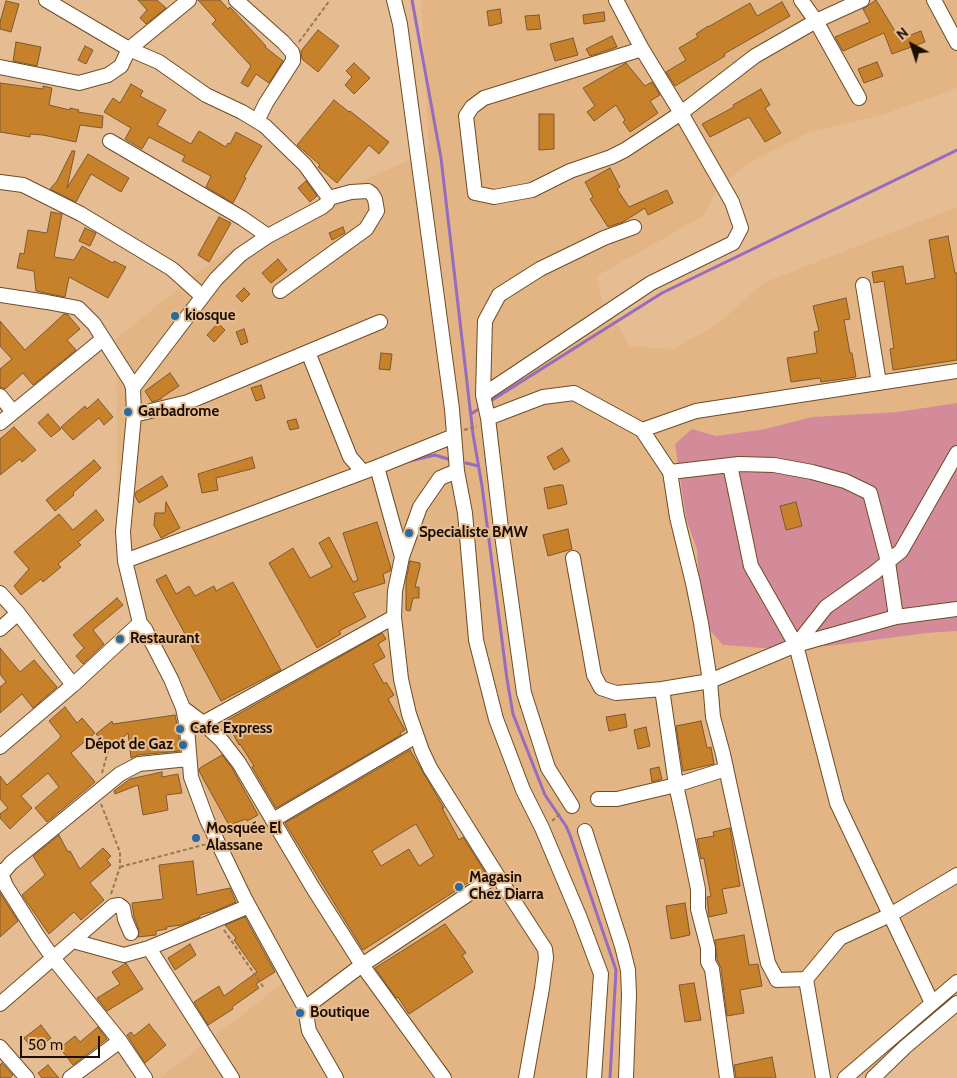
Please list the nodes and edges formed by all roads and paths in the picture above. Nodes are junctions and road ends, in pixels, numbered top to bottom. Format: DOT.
graph roads {
  1 [pos="189,0"];
  2 [pos="236,0"];
  3 [pos="330,0"];
  4 [pos="394,0"];
  5 [pos="616,0"];
  6 [pos="801,0"];
  7 [pos="862,0"];
  8 [pos="934,0"];
  9 [pos="51,1"];
  10 [pos="816,21"];
  11 [pos="957,43"];
  12 [pos="129,49"];
  13 [pos="642,49"];
  14 [pos="292,52"];
  15 [pos="0,68"];
  16 [pos="859,98"];
  17 [pos="681,113"];
  18 [pos="257,121"];
  19 [pos="110,141"];
  20 [pos="0,182"];
  21 [pos="329,198"];
  22 [pos="634,227"];
  23 [pos="268,236"];
  24 [pos="863,285"];
  25 [pos="280,291"];
  26 [pos="0,295"];
  27 [pos="202,296"];
  28 [pos="380,322"];
  29 [pos="103,339"];
  30 [pos="308,352"];
  31 [pos="957,371"];
  32 [pos="880,383"];
  33 [pos="133,388"];
  34 [pos="483,395"];
  35 [pos="0,396"];
  36 [pos="14,412"];
  37 [pos="134,415"];
  38 [pos="484,422"];
  39 [pos="0,423"];
  40 [pos="642,430"];
  41 [pos="458,433"];
  42 [pos="956,459"];
  43 [pos="730,465"];
  44 [pos="377,467"];
  45 [pos="457,471"];
  46 [pos="363,472"];
  47 [pos="670,472"];
  48 [pos="402,557"];
  49 [pos="573,558"];
  50 [pos="125,560"];
  51 [pos="888,562"];
  52 [pos="0,594"];
  53 [pos="957,609"];
  54 [pos="18,613"];
  55 [pos="394,617"];
  56 [pos="896,617"];
  57 [pos="140,624"];
  58 [pos="0,629"];
  59 [pos="796,645"];
  60 [pos="710,681"];
  61 [pos="73,685"];
  62 [pos="662,689"];
  63 [pos="183,708"];
  64 [pos="203,723"];
  65 [pos="416,736"];
  66 [pos="0,747"];
  67 [pos="108,751"];
  68 [pos="188,759"];
  69 [pos="726,769"];
  70 [pos="676,785"];
  71 [pos="97,792"];
  72 [pos="598,799"];
  73 [pos="569,808"];
  74 [pos="273,820"];
  75 [pos="549,823"];
  76 [pos="585,831"];
  77 [pos="218,842"];
  78 [pos="120,867"];
  79 [pos="0,874"];
  80 [pos="497,875"];
  81 [pos="957,875"];
  82 [pos="249,906"];
  83 [pos="105,912"];
  84 [pos="890,915"];
  85 [pos="214,919"];
  86 [pos="131,933"];
  87 [pos="73,941"];
  88 [pos="149,948"];
  89 [pos="53,958"];
  90 [pos="362,964"];
  91 [pos="806,979"];
  92 [pos="957,982"];
  93 [pos="264,988"];
  94 [pos="932,1003"];
  95 [pos="957,1003"];
  96 [pos="0,1004"];
  97 [pos="305,1008"];
  98 [pos="120,1041"];
  99 [pos="0,1047"];
  100 [pos="27,1078"];
  101 [pos="70,1078"];
  102 [pos="145,1078"];
  103 [pos="232,1078"];
  104 [pos="336,1078"];
  105 [pos="444,1078"];
  106 [pos="526,1078"];
  107 [pos="594,1078"];
  108 [pos="626,1078"];
  109 [pos="727,1078"];
  110 [pos="823,1078"];
  111 [pos="845,1078"];
  112 [pos="873,1078"];
  1 -- 12 [label="street"];
  2 -- 14 [label="street"];
  3 -- 14 [label="path"];
  4 -- 41 [label="street"];
  5 -- 13 [label="street"];
  6 -- 10 [label="street"];
  7 -- 10 [label="street"];
  8 -- 11 [label="street"];
  9 -- 12 [label="street"];
  10 -- 16 [label="street"];
  10 -- 17 [label="street"];
  12 -- 15 [label="street"];
  12 -- 18 [label="street"];
  13 -- 17 [label="street"];
  13 -- 17 [label="street"];
  14 -- 18 [label="street"];
  17 -- 34 [label="street"];
  18 -- 21 [label="street"];
  19 -- 23 [label="street"];
  20 -- 27 [label="street"];
  21 -- 23 [label="street"];
  21 -- 25 [label="street"];
  22 -- 34 [label="street"];
  23 -- 27 [label="street"];
  24 -- 32 [label="street"];
  26 -- 29 [label="street"];
  27 -- 33 [label="street"];
  28 -- 30 [label="street"];
  29 -- 33 [label="street"];
  29 -- 36 [label="street"];
  30 -- 37 [label="street"];
  30 -- 46 [label="street"];
  31 -- 32 [label="street"];
  32 -- 40 [label="street"];
  33 -- 37 [label="street"];
  34 -- 38 [label="street"];
  35 -- 36 [label="street"];
  36 -- 39 [label="street"];
  37 -- 50 [label="street"];
  38 -- 40 [label="street"];
  38 -- 41 [label="path"];
  38 -- 73 [label="street"];
  40 -- 47 [label="street"];
  41 -- 44 [label="street"];
  41 -- 45 [label="street"];
  42 -- 51 [label="street"];
  43 -- 47 [label="street"];
  43 -- 51 [label="street"];
  43 -- 59 [label="street"];
  44 -- 46 [label="street"];
  44 -- 48 [label="street"];
  45 -- 48 [label="street"];
  45 -- 107 [label="street"];
  46 -- 50 [label="street"];
  47 -- 60 [label="street"];
  48 -- 55 [label="street"];
  49 -- 62 [label="street"];
  50 -- 57 [label="street"];
  51 -- 56 [label="street"];
  51 -- 59 [label="street"];
  52 -- 54 [label="street"];
  53 -- 56 [label="street"];
  54 -- 58 [label="street"];
  54 -- 61 [label="street"];
  55 -- 64 [label="street"];
  55 -- 65 [label="street"];
  56 -- 59 [label="street"];
  57 -- 61 [label="street"];
  57 -- 63 [label="street"];
  59 -- 60 [label="street"];
  59 -- 84 [label="street"];
  60 -- 62 [label="street"];
  60 -- 69 [label="street"];
  61 -- 66 [label="street"];
  62 -- 70 [label="street"];
  63 -- 64 [label="street"];
  63 -- 68 [label="street"];
  64 -- 74 [label="street"];
  65 -- 74 [label="street"];
  65 -- 80 [label="street"];
  67 -- 71 [label="path"];
  68 -- 71 [label="street"];
  68 -- 77 [label="street"];
  69 -- 70 [label="street"];
  69 -- 91 [label="street"];
  70 -- 72 [label="street"];
  70 -- 109 [label="street"];
  71 -- 78 [label="path"];
  71 -- 79 [label="street"];
  73 -- 75 [label="path"];
  74 -- 90 [label="street"];
  76 -- 108 [label="street"];
  77 -- 78 [label="path"];
  77 -- 82 [label="street"];
  78 -- 83 [label="path"];
  79 -- 89 [label="street"];
  80 -- 90 [label="street"];
  80 -- 106 [label="street"];
  81 -- 84 [label="street"];
  82 -- 85 [label="street"];
  82 -- 97 [label="street"];
  83 -- 86 [label="street"];
  83 -- 87 [label="street"];
  84 -- 91 [label="street"];
  84 -- 94 [label="street"];
  85 -- 88 [label="street"];
  85 -- 93 [label="path"];
  87 -- 88 [label="street"];
  87 -- 89 [label="street"];
  88 -- 103 [label="street"];
  89 -- 96 [label="street"];
  89 -- 98 [label="street"];
  90 -- 97 [label="street"];
  90 -- 105 [label="street"];
  91 -- 110 [label="street"];
  92 -- 94 [label="street"];
  94 -- 111 [label="street"];
  95 -- 112 [label="street"];
  97 -- 104 [label="street"];
  98 -- 101 [label="street"];
  98 -- 102 [label="street"];
  99 -- 100 [label="street"];
}
